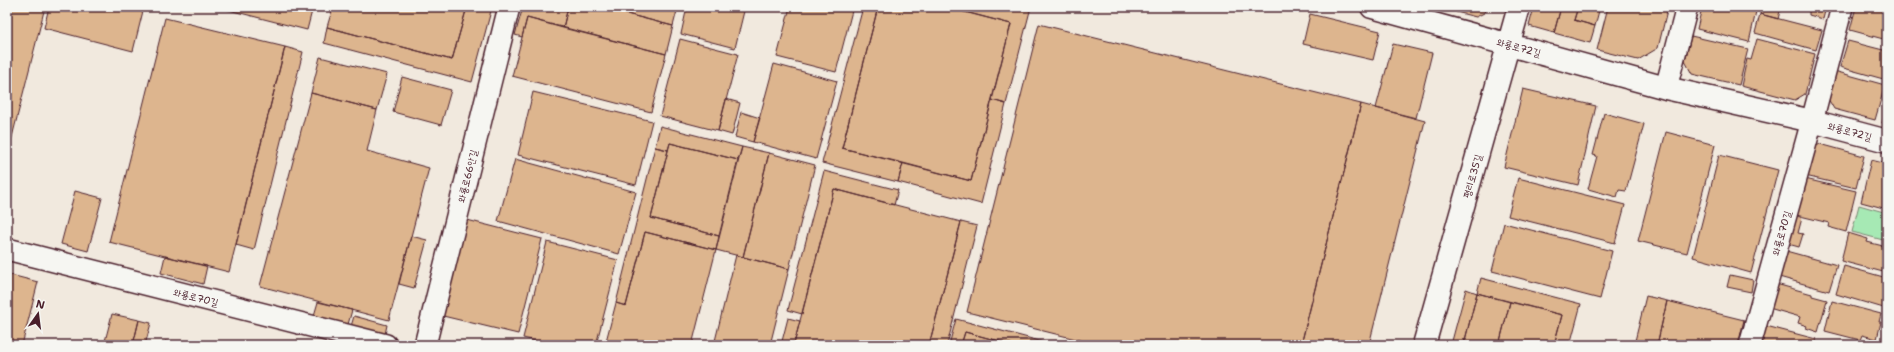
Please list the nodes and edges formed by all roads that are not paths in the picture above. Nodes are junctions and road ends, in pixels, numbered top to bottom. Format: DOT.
graph roads {
  1 [pos="509,7"];
  2 [pos="1372,7"];
  3 [pos="1519,7"];
  4 [pos="1687,7"];
  5 [pos="1842,7"];
  6 [pos="1509,44"];
  7 [pos="1666,88"];
  8 [pos="1812,121"];
  9 [pos="1887,141"];
  10 [pos="7,249"];
  11 [pos="386,345"];
  12 [pos="425,345"];
  13 [pos="1424,345"];
  14 [pos="1750,345"];
  1 -- 12 [label="street, 와룡로66안길"];
  2 -- 6 [label="street, 와룡로72길"];
  3 -- 6 [label="street, 평리로35길"];
  4 -- 7 [label="street"];
  5 -- 8 [label="street"];
  6 -- 7 [label="street, 와룡로72길"];
  6 -- 13 [label="street, 평리로35길"];
  7 -- 8 [label="street, 와룡로72길"];
  8 -- 9 [label="street, 와룡로72길"];
  8 -- 14 [label="street, 와룡로70길"];
  10 -- 11 [label="street, 와룡로70길"];
}
